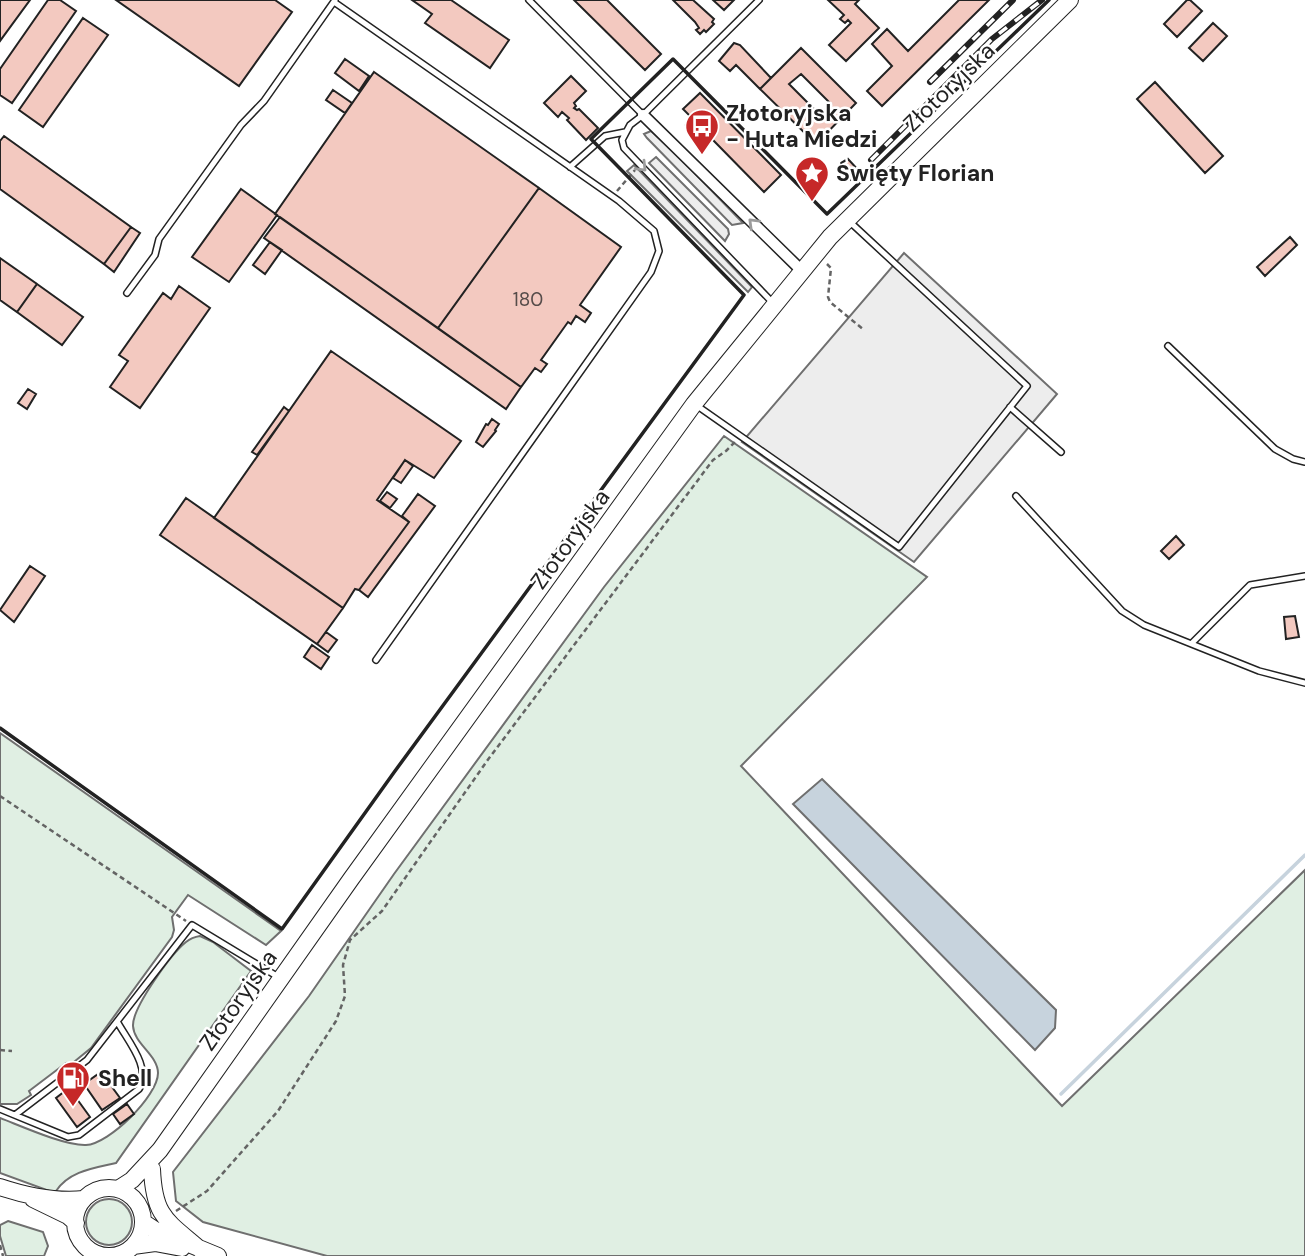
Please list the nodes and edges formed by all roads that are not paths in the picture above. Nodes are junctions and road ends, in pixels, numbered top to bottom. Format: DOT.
graph roads {
  1 [pos="529,0"];
  2 [pos="759,0"];
  3 [pos="1070,0"];
  4 [pos="334,1"];
  5 [pos="643,116"];
  6 [pos="625,132"];
  7 [pos="570,167"];
  8 [pos="847,220"];
  9 [pos="801,271"];
  10 [pos="127,293"];
  11 [pos="775,306"];
  12 [pos="1168,346"];
  13 [pos="694,404"];
  14 [pos="1010,407"];
  15 [pos="1061,452"];
  16 [pos="1305,462"];
  17 [pos="1016,496"];
  18 [pos="1305,576"];
  19 [pos="1192,643"];
  20 [pos="376,660"];
  21 [pos="1305,683"];
  22 [pos="281,979"];
  23 [pos="118,1023"];
  24 [pos="0,1109"];
  25 [pos="15,1115"];
  26 [pos="160,1150"];
  27 [pos="152,1169"];
  28 [pos="0,1187"];
  29 [pos="118,1189"];
  30 [pos="28,1196"];
  31 [pos="84,1199"];
  32 [pos="138,1205"];
  33 [pos="143,1222"];
  34 [pos="76,1223"];
  35 [pos="133,1246"];
  36 [pos="79,1249"];
  37 [pos="210,1254"];
  38 [pos="99,1255"];
  1 -- 5 [label="lane"];
  2 -- 5 [label="lane"];
  3 -- 8 [label="main road, Złotoryjska"];
  4 -- 7 [label="lane"];
  4 -- 10 [label="lane"];
  5 -- 6 [label="lane"];
  9 -- 5 [label="street, one-way"];
  6 -- 7 [label="lane"];
  6 -- 11 [label="lane, one-way"];
  7 -- 20 [label="lane"];
  8 -- 9 [label="main road, Złotoryjska"];
  8 -- 14 [label="lane"];
  9 -- 11 [label="main road, Złotoryjska"];
  11 -- 13 [label="main road, Złotoryjska"];
  12 -- 16 [label="lane"];
  13 -- 14 [label="lane"];
  13 -- 22 [label="main road, Złotoryjska"];
  14 -- 15 [label="lane"];
  17 -- 19 [label="lane"];
  18 -- 19 [label="lane"];
  19 -- 21 [label="lane"];
  22 -- 23 [label="lane"];
  22 -- 26 [label="main road, Złotoryjska"];
  23 -- 25 [label="lane"];
  23 -- 25 [label="lane"];
  24 -- 25 [label="lane"];
  26 -- 27 [label="main road, Złotoryjska"];
  26 -- 29 [label="main road, Złotoryjska"];
  27 -- 32 [label="main road, Złotoryjska"];
  27 -- 37 [label="main road"];
  28 -- 30 [label="main road"];
  29 -- 31 [label="main road"];
  29 -- 32 [label="main road"];
  30 -- 31 [label="main road"];
  30 -- 34 [label="main road"];
  31 -- 34 [label="main road"];
  32 -- 33 [label="main road"];
  33 -- 35 [label="main road"];
  33 -- 37 [label="main road"];
  34 -- 36 [label="main road"];
  35 -- 37 [label="main road"];
  35 -- 38 [label="main road"];
  36 -- 38 [label="main road"];
}
